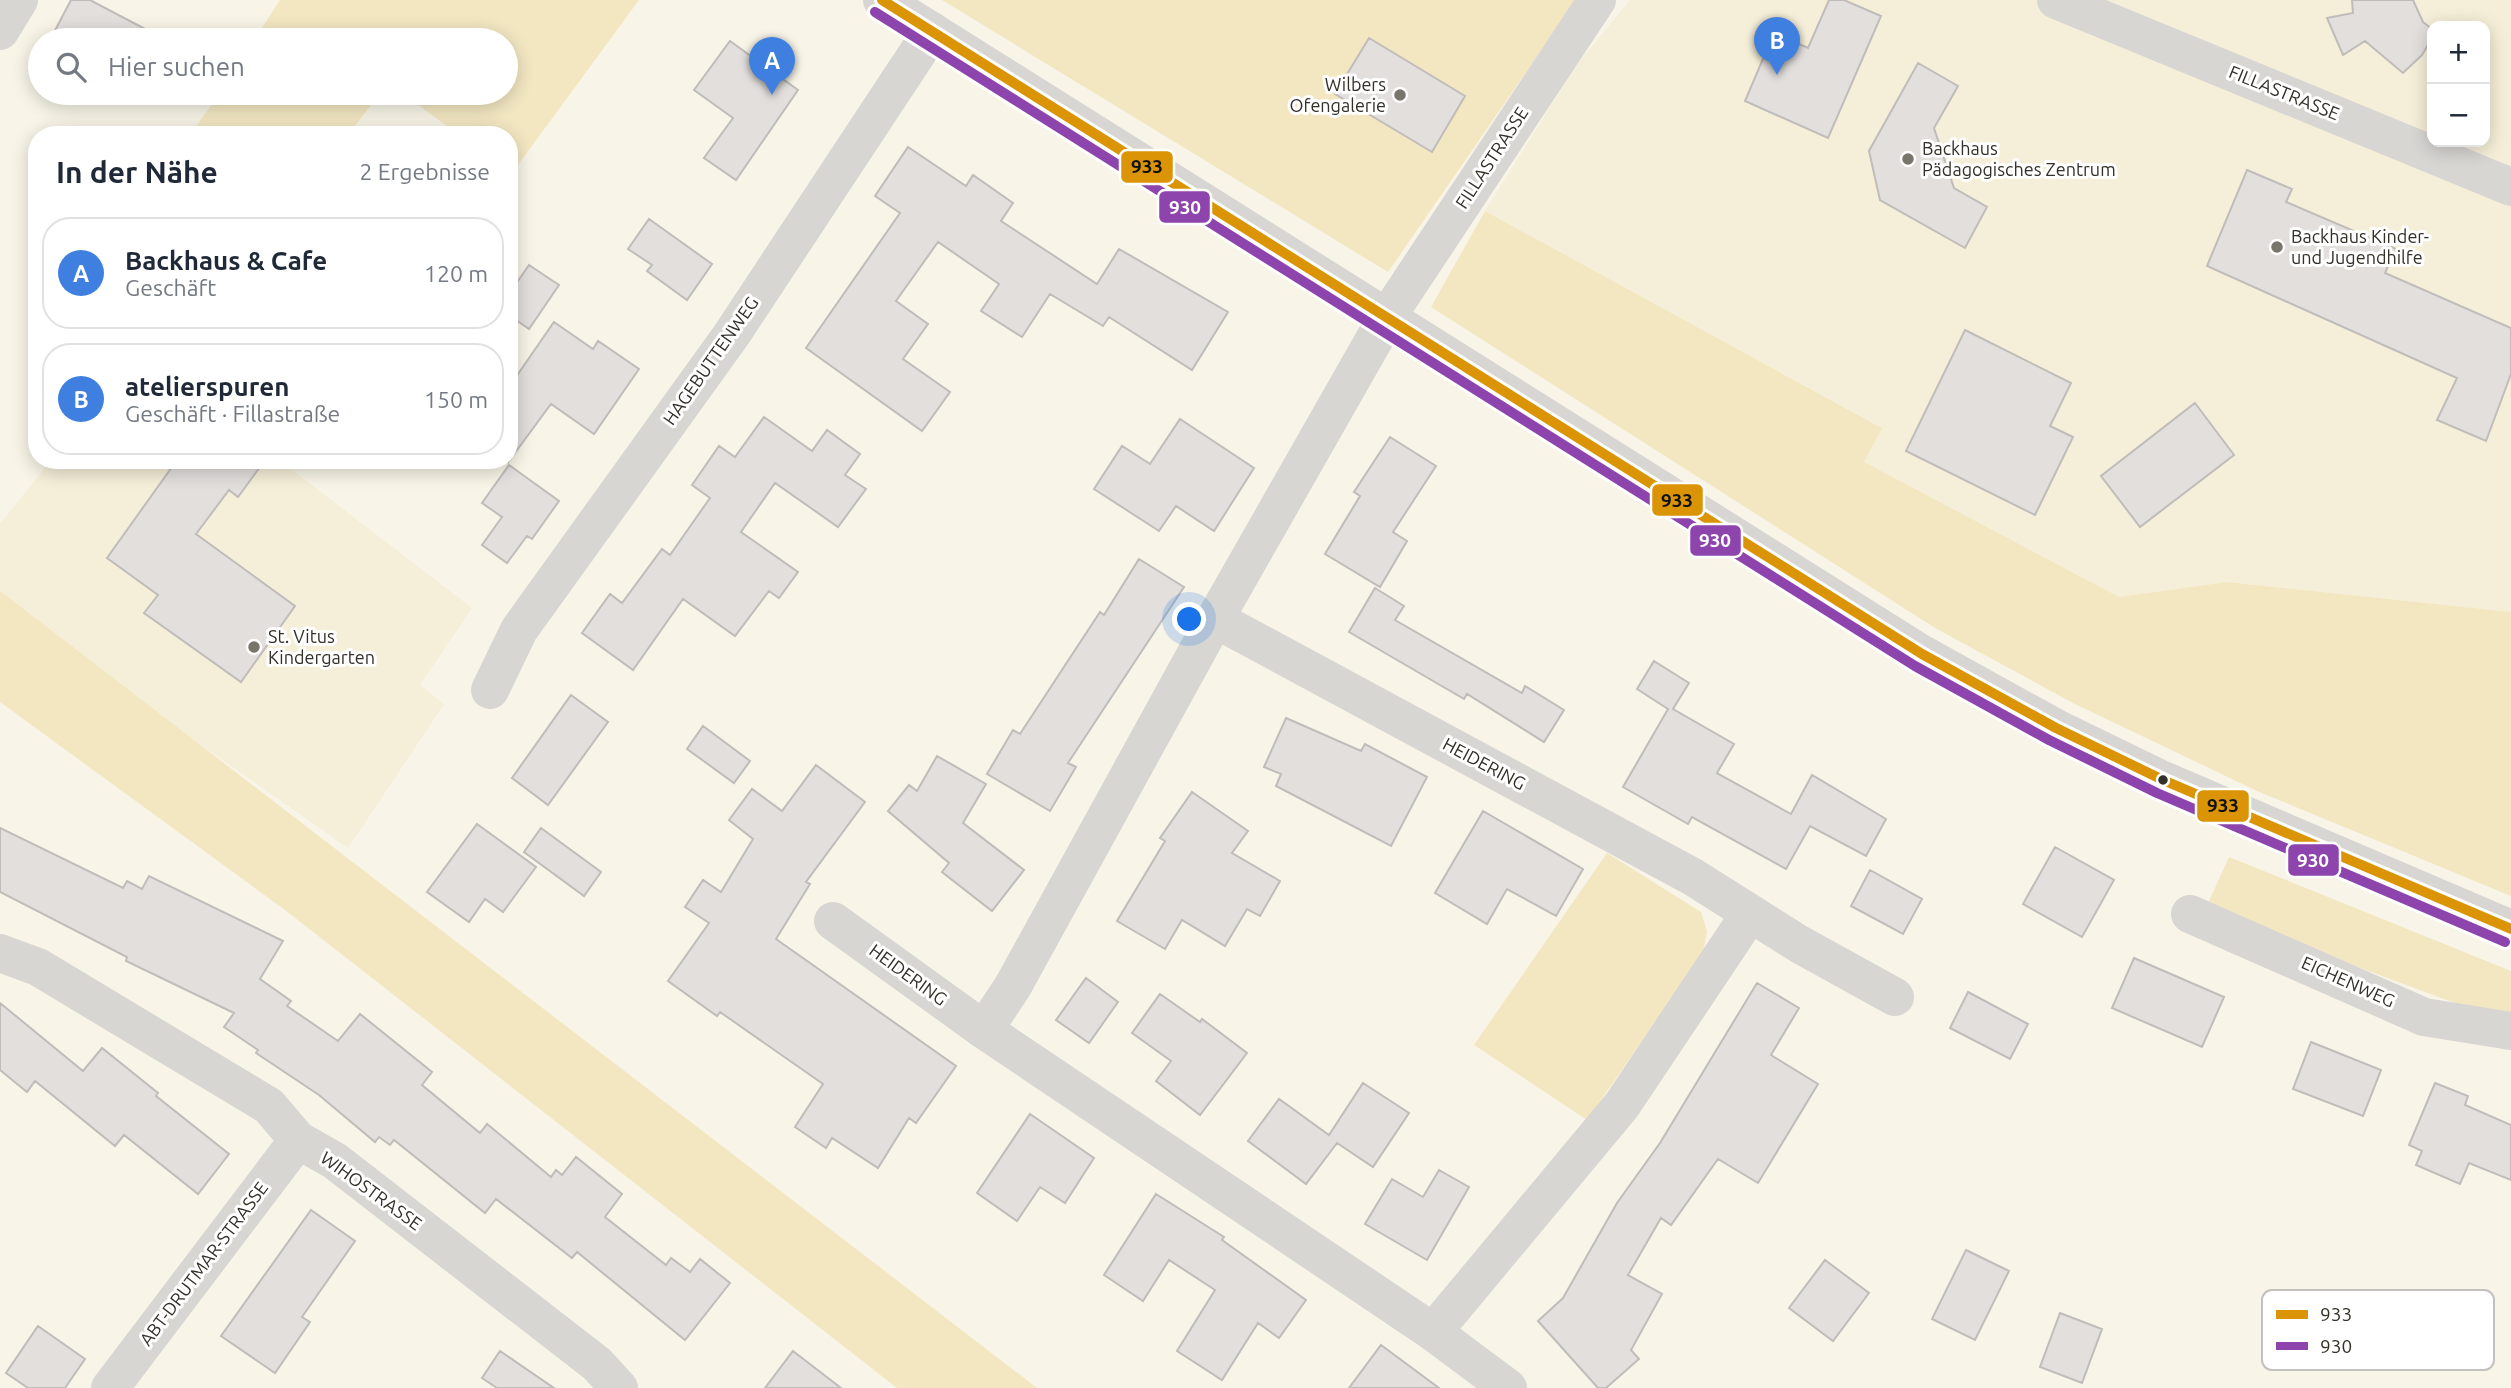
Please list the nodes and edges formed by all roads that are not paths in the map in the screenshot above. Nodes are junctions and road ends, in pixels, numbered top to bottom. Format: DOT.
graph roads {
  1 [pos="19,0"];
  2 [pos="882,0"];
  3 [pos="1597,0"];
  4 [pos="2056,0"];
  5 [pos="0,31"];
  6 [pos="932,31"];
  7 [pos="2511,187"];
  8 [pos="1387,317"];
  9 [pos="1214,619"];
  10 [pos="490,690"];
  11 [pos="2190,914"];
  12 [pos="1749,915"];
  13 [pos="833,921"];
  14 [pos="2511,929"];
  15 [pos="0,953"];
  16 [pos="1895,997"];
  17 [pos="984,1030"];
  18 [pos="2511,1031"];
  19 [pos="298,1140"];
  20 [pos="1433,1332"];
  21 [pos="110,1388"];
  22 [pos="619,1388"];
  23 [pos="1508,1388"];
  1 -- 5 [label="street"];
  2 -- 6 [label="street"];
  3 -- 8 [label="street, FILLASTRASSE"];
  4 -- 7 [label="street, FILLASTRASSE"];
  6 -- 8 [label="street"];
  6 -- 10 [label="street, HAGEBUTTENWEG"];
  8 -- 9 [label="street"];
  8 -- 14 [label="street"];
  9 -- 12 [label="street, HEIDERING"];
  9 -- 17 [label="street"];
  11 -- 18 [label="street, EICHENWEG"];
  12 -- 16 [label="street, HEIDERING"];
  12 -- 20 [label="street"];
  13 -- 17 [label="street, HEIDERING"];
  15 -- 19 [label="street, WIHOSTRASSE"];
  17 -- 20 [label="street, HEIDERING"];
  19 -- 21 [label="street, ABT-DRUTMAR-STRASSE"];
  19 -- 22 [label="street, WIHOSTRASSE"];
  20 -- 23 [label="street, HEIDERING"];
}
